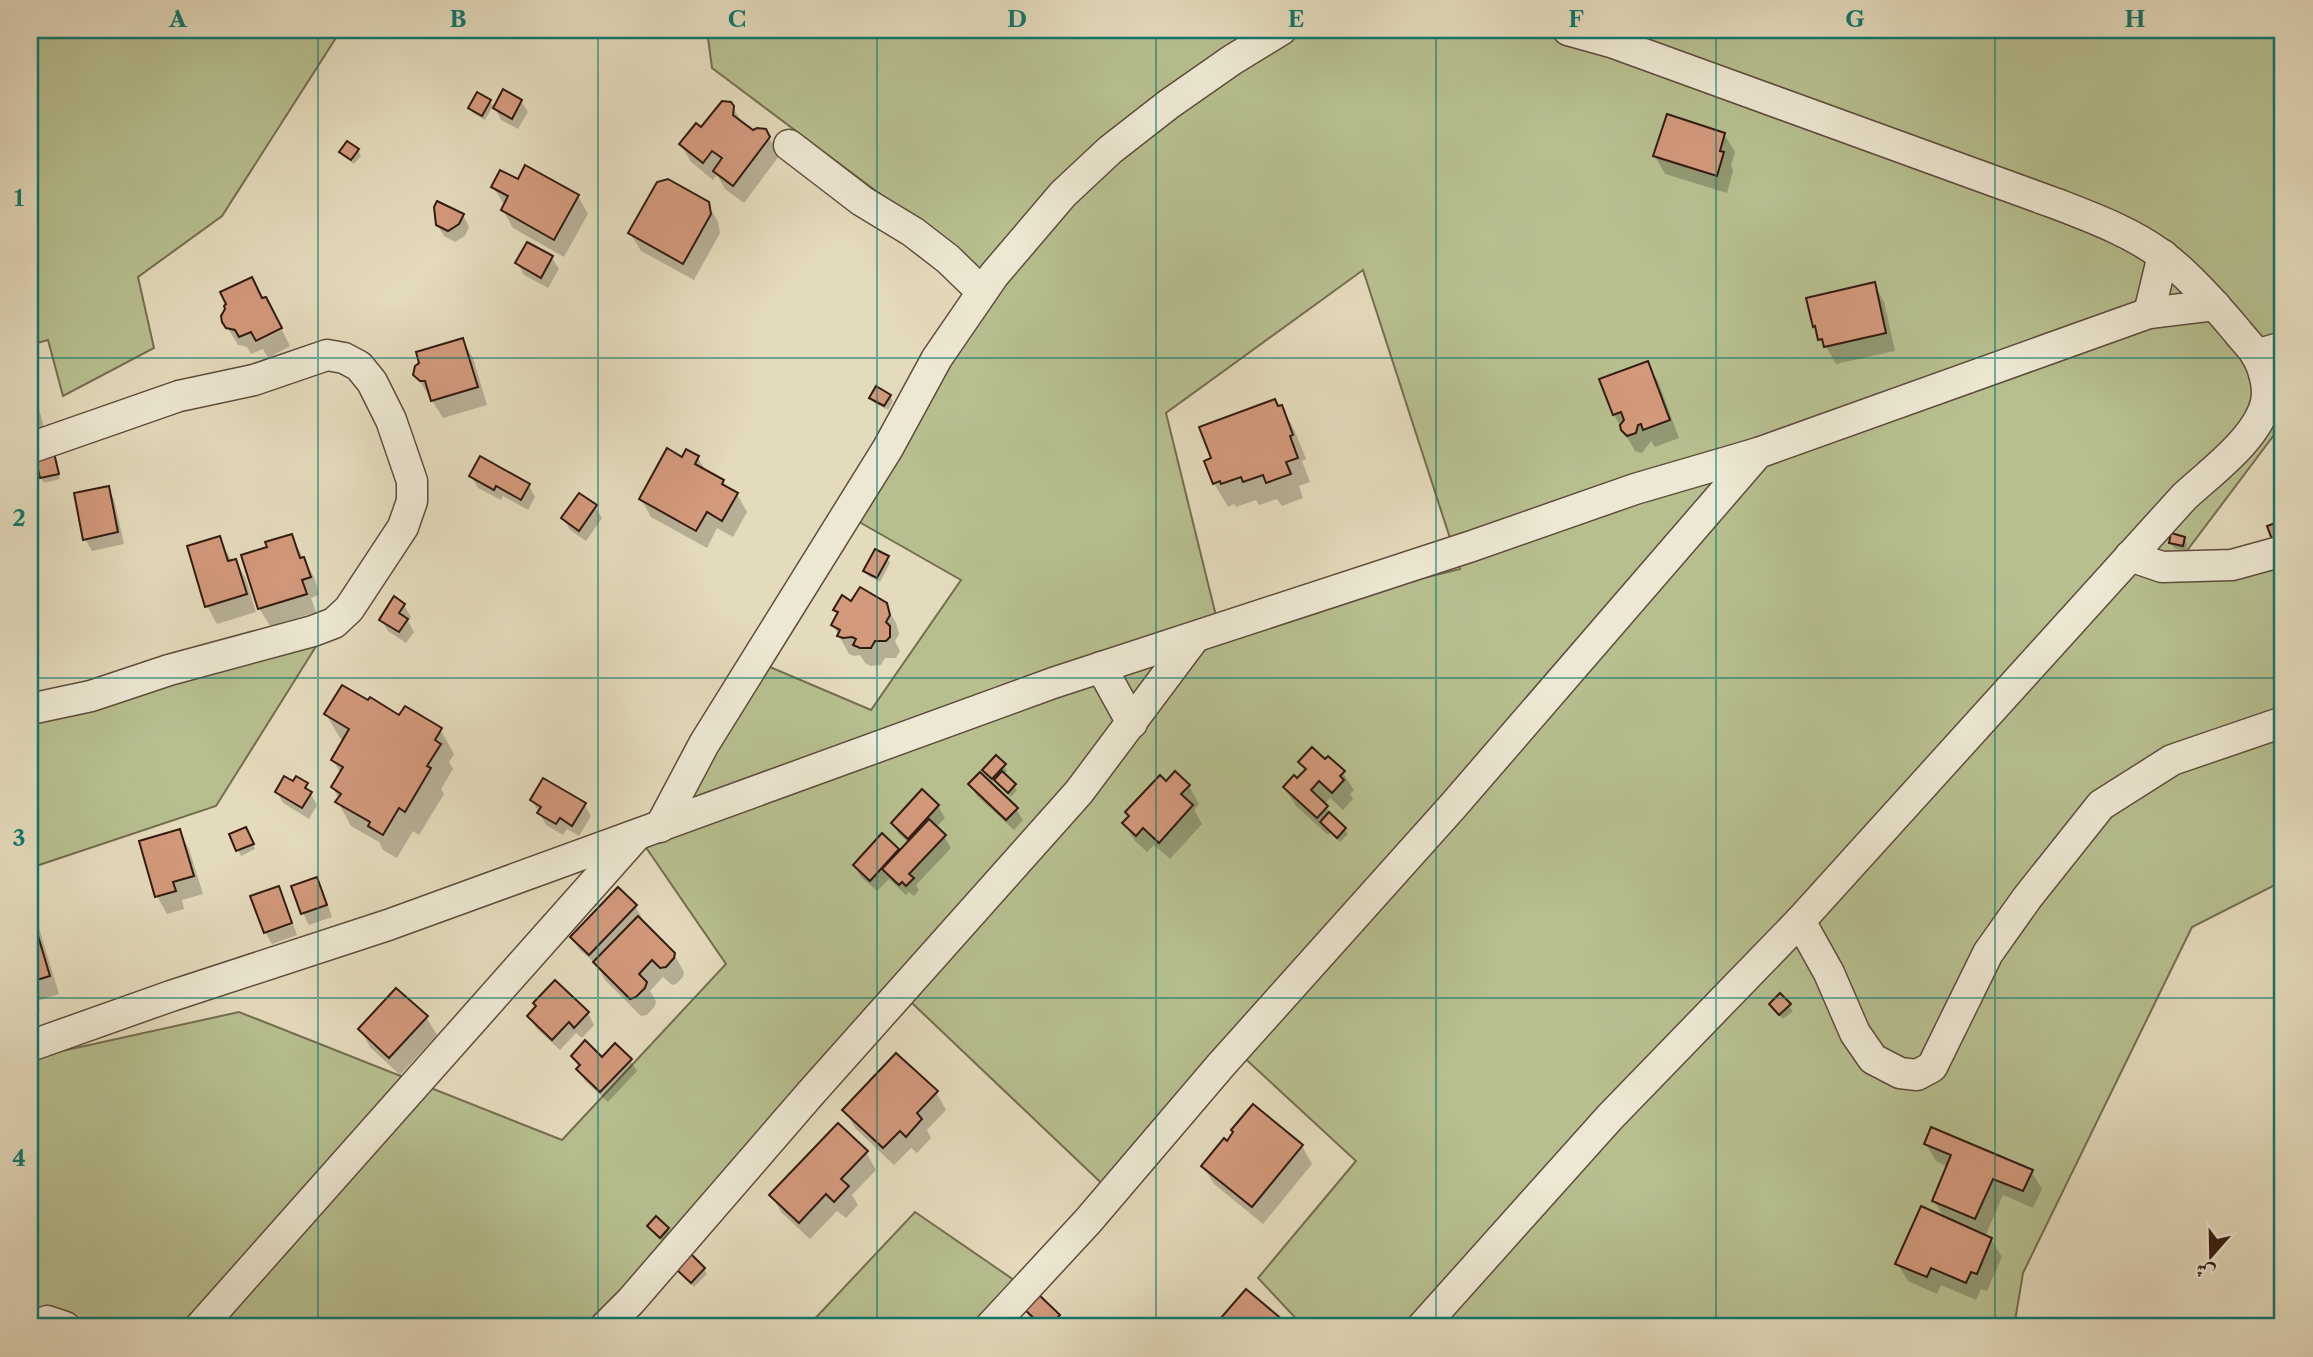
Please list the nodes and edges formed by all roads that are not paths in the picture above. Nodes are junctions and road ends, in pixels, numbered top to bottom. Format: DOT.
graph roads {
  1 [pos="1282,30"];
  2 [pos="1568,30"];
  3 [pos="789,145"];
  4 [pos="2163,255"];
  5 [pos="982,292"];
  6 [pos="2215,305"];
  7 [pos="2149,313"];
  8 [pos="2270,351"];
  9 [pos="30,448"];
  10 [pos="1758,453"];
  11 [pos="2283,551"];
  12 [pos="2130,556"];
  13 [pos="1195,637"];
  14 [pos="1101,667"];
  15 [pos="30,709"];
  16 [pos="2283,722"];
  17 [pos="1132,723"];
  18 [pos="648,831"];
  19 [pos="1800,921"];
  20 [pos="30,1046"];
  21 [pos="200,1327"];
  22 [pos="605,1327"];
  23 [pos="990,1327"];
  24 [pos="1422,1327"];
  1 -- 5 [label="street"];
  2 -- 4 [label="street"];
  3 -- 5 [label="street"];
  4 -- 6 [label="street"];
  4 -- 7 [label="street"];
  5 -- 18 [label="street"];
  6 -- 7 [label="street"];
  6 -- 8 [label="street"];
  7 -- 10 [label="street"];
  8 -- 12 [label="street"];
  9 -- 15 [label="street"];
  10 -- 13 [label="street"];
  10 -- 23 [label="street"];
  11 -- 12 [label="street"];
  12 -- 19 [label="street"];
  13 -- 14 [label="street"];
  13 -- 17 [label="street"];
  14 -- 17 [label="street"];
  14 -- 18 [label="street"];
  16 -- 19 [label="street"];
  17 -- 22 [label="street"];
  18 -- 20 [label="street"];
  18 -- 21 [label="street"];
  19 -- 24 [label="street"];
}
